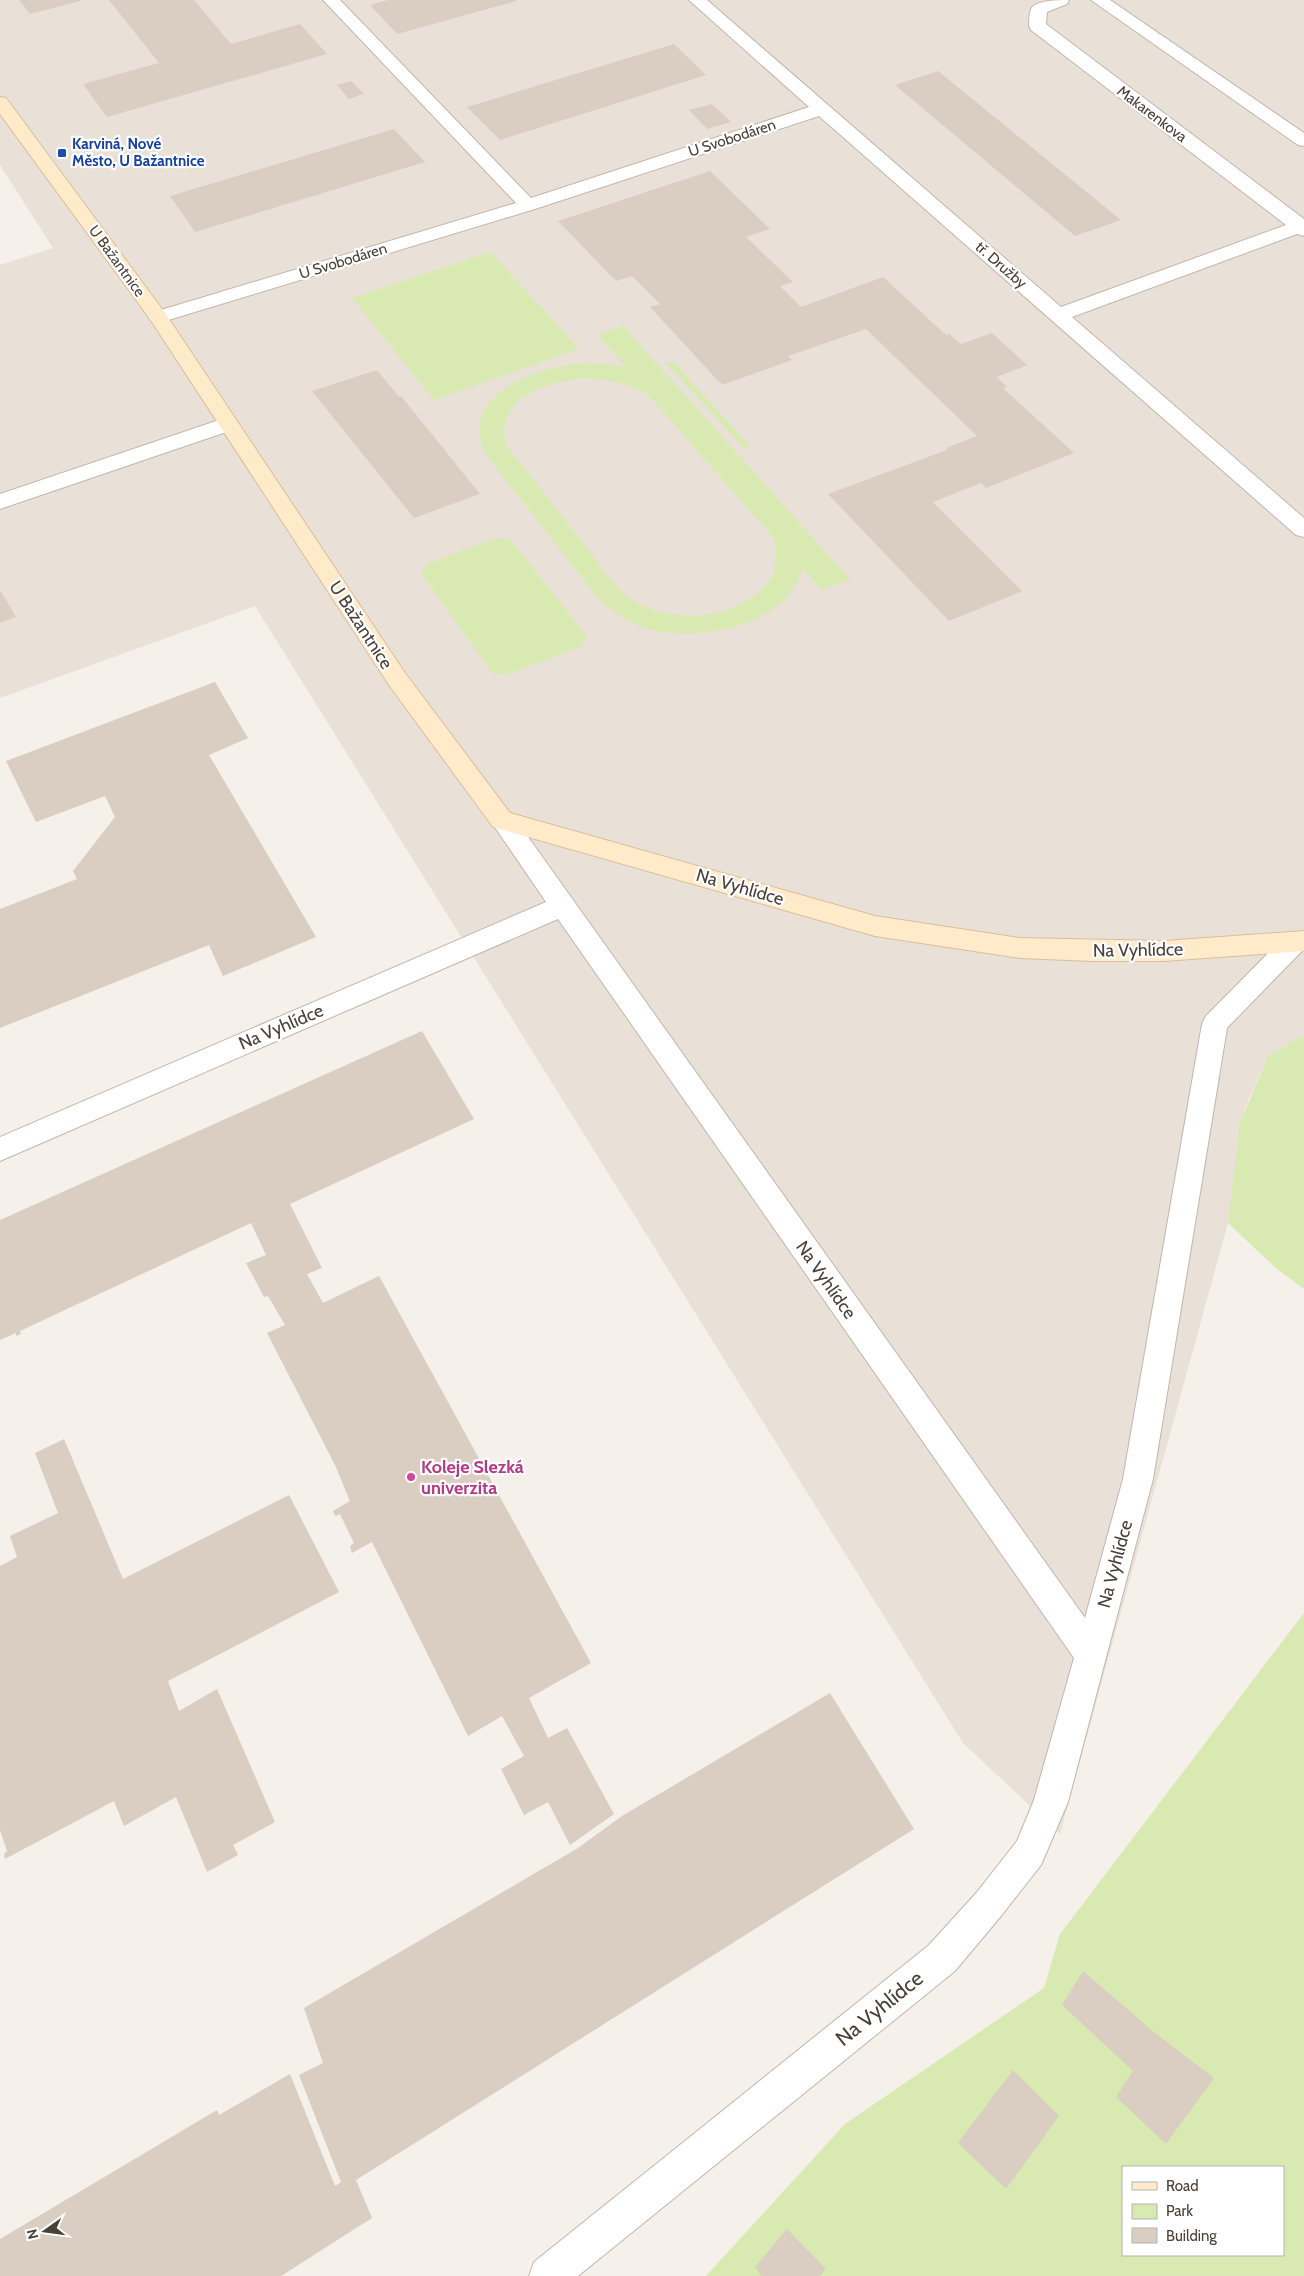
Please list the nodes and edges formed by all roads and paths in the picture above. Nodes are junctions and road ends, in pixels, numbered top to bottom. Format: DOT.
graph roads {
  1 [pos="331,0"];
  2 [pos="697,0"];
  3 [pos="1061,0"];
  4 [pos="1099,0"];
  5 [pos="0,102"];
  6 [pos="822,109"];
  7 [pos="1304,142"];
  8 [pos="528,205"];
  9 [pos="1303,227"];
  10 [pos="1058,315"];
  11 [pos="158,317"];
  12 [pos="228,424"];
  13 [pos="0,502"];
  14 [pos="1304,530"];
  15 [pos="502,820"];
  16 [pos="562,906"];
  17 [pos="1299,942"];
  18 [pos="0,1149"];
  19 [pos="1090,1653"];
  20 [pos="548,2276"];
  1 -- 8 [label="street"];
  2 -- 6 [label="street, tř. Družby"];
  3 -- 9 [label="street, Makarenkova"];
  4 -- 7 [label="street"];
  5 -- 11 [label="street, U Bažantnice"];
  6 -- 8 [label="street, U Svobodáren"];
  6 -- 10 [label="street, tř. Družby"];
  8 -- 11 [label="street, U Svobodáren"];
  9 -- 10 [label="street, Makarenkova"];
  10 -- 14 [label="street, tř. Družby"];
  11 -- 12 [label="street, U Bažantnice"];
  12 -- 13 [label="street"];
  12 -- 15 [label="street, U Bažantnice"];
  15 -- 16 [label="street, Na Vyhlídce"];
  15 -- 17 [label="street, Na Vyhlídce"];
  16 -- 18 [label="street, Na Vyhlídce"];
  16 -- 19 [label="street, Na Vyhlídce"];
  17 -- 19 [label="street, Na Vyhlídce"];
  19 -- 20 [label="street, Na Vyhlídce"];
}
